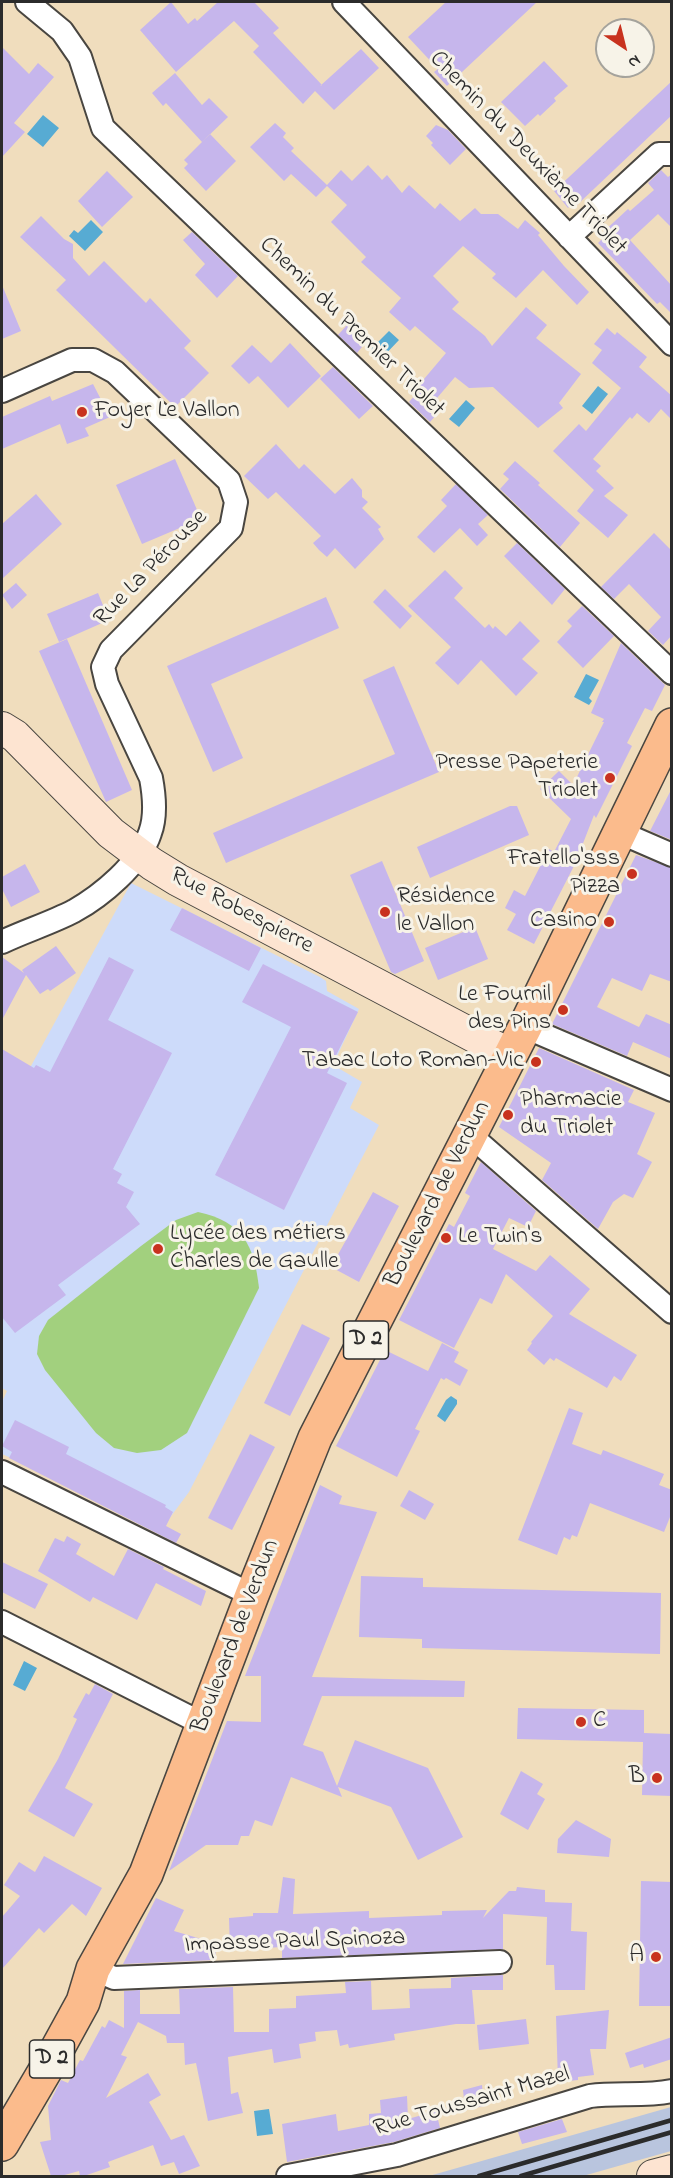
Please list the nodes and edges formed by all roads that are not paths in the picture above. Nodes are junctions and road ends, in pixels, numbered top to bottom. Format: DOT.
graph roads {
  1 [pos="344,2"];
  2 [pos="29,3"];
  3 [pos="672,154"];
  4 [pos="569,237"];
  5 [pos="672,344"];
  6 [pos="2,391"];
  7 [pos="672,673"];
  8 [pos="672,725"];
  9 [pos="2,728"];
  10 [pos="619,832"];
  11 [pos="139,854"];
  12 [pos="672,855"];
  13 [pos="2,942"];
  14 [pos="525,1027"];
  15 [pos="510,1055"];
  16 [pos="672,1090"];
  17 [pos="471,1135"];
  18 [pos="672,1312"];
  19 [pos="2,1473"];
  20 [pos="252,1595"];
  21 [pos="2,1622"];
  22 [pos="203,1724"];
  23 [pos="500,1962"];
  24 [pos="93,1969"];
  25 [pos="672,2091"];
  26 [pos="2,2108"];
  27 [pos="2,2144"];
  28 [pos="672,2171"];
  29 [pos="288,2176"];
  30 [pos="653,2176"];
  1 -- 4 [label="street, Chemin du Deuxième Triolet"];
  2 -- 7 [label="street, Chemin du Premier Triolet"];
  3 -- 4 [label="street"];
  4 -- 5 [label="street, Chemin du Deuxième Triolet"];
  6 -- 11 [label="street, Rue La Pérouse"];
  8 -- 10 [label="main road, Boulevard de Verdun / D 2"];
  9 -- 11 [label="street, Rue Robespierre"];
  10 -- 12 [label="street"];
  10 -- 14 [label="main road, Boulevard de Verdun / D 2"];
  11 -- 13 [label="street, Rue La Pérouse"];
  11 -- 15 [label="street, Rue Robespierre"];
  14 -- 15 [label="main road, Boulevard de Verdun / D 2"];
  14 -- 16 [label="street"];
  15 -- 17 [label="main road, Boulevard de Verdun / D 2"];
  17 -- 18 [label="street"];
  17 -- 20 [label="main road, Boulevard de Verdun / D 2"];
  19 -- 20 [label="street"];
  20 -- 22 [label="main road, Boulevard de Verdun / D 2"];
  21 -- 22 [label="street"];
  22 -- 24 [label="main road, Boulevard de Verdun / D 2"];
  23 -- 24 [label="street, Impasse Paul Spinoza"];
  24 -- 26 [label="main road, Boulevard de Verdun / D 2"];
  24 -- 27 [label="main road, Boulevard de Verdun / D 2"];
  25 -- 29 [label="street, Rue Toussaint Mazel"];
  28 -- 30 [label="street"];
}
